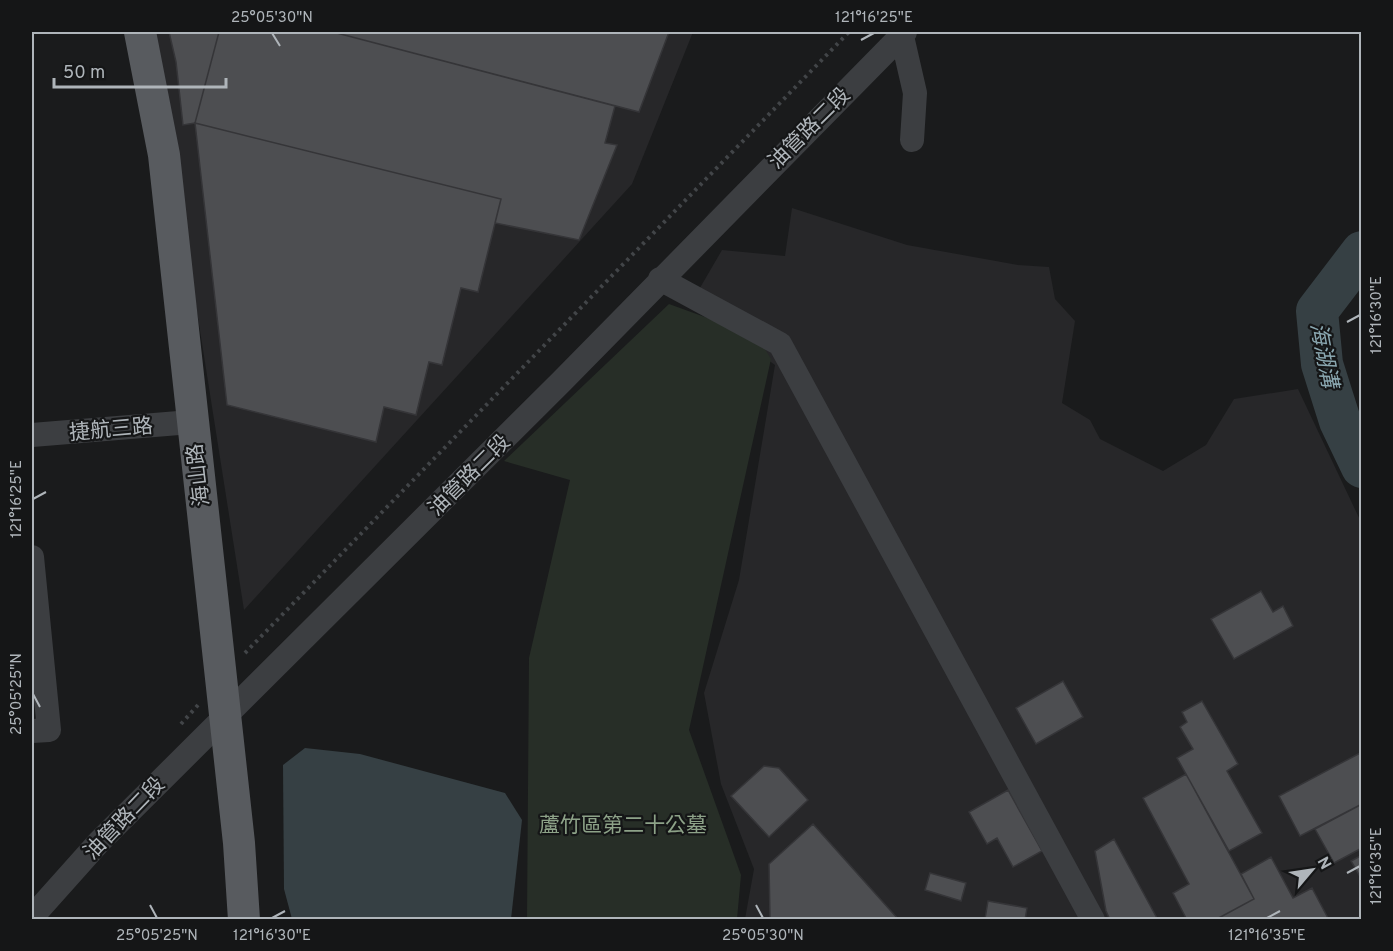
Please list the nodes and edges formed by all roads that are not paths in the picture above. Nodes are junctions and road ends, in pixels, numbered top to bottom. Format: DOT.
graph roads {
  1 [pos="140,32"];
  2 [pos="903,33"];
  3 [pos="912,140"];
  4 [pos="660,279"];
  5 [pos="191,422"];
  6 [pos="32,435"];
  7 [pos="32,557"];
  8 [pos="225,716"];
  9 [pos="32,731"];
  10 [pos="32,917"];
  11 [pos="244,920"];
  12 [pos="1093,920"];
  1 -- 5 [label="main road, 海山路"];
  2 -- 3 [label="street"];
  2 -- 4 [label="street, 油管路二段"];
  4 -- 8 [label="street, 油管路二段"];
  4 -- 12 [label="street"];
  5 -- 6 [label="street, 捷航三路"];
  5 -- 8 [label="main road, 海山路"];
  7 -- 9 [label="street"];
  8 -- 10 [label="street, 油管路二段"];
  8 -- 11 [label="main road, 海山路"];
}
